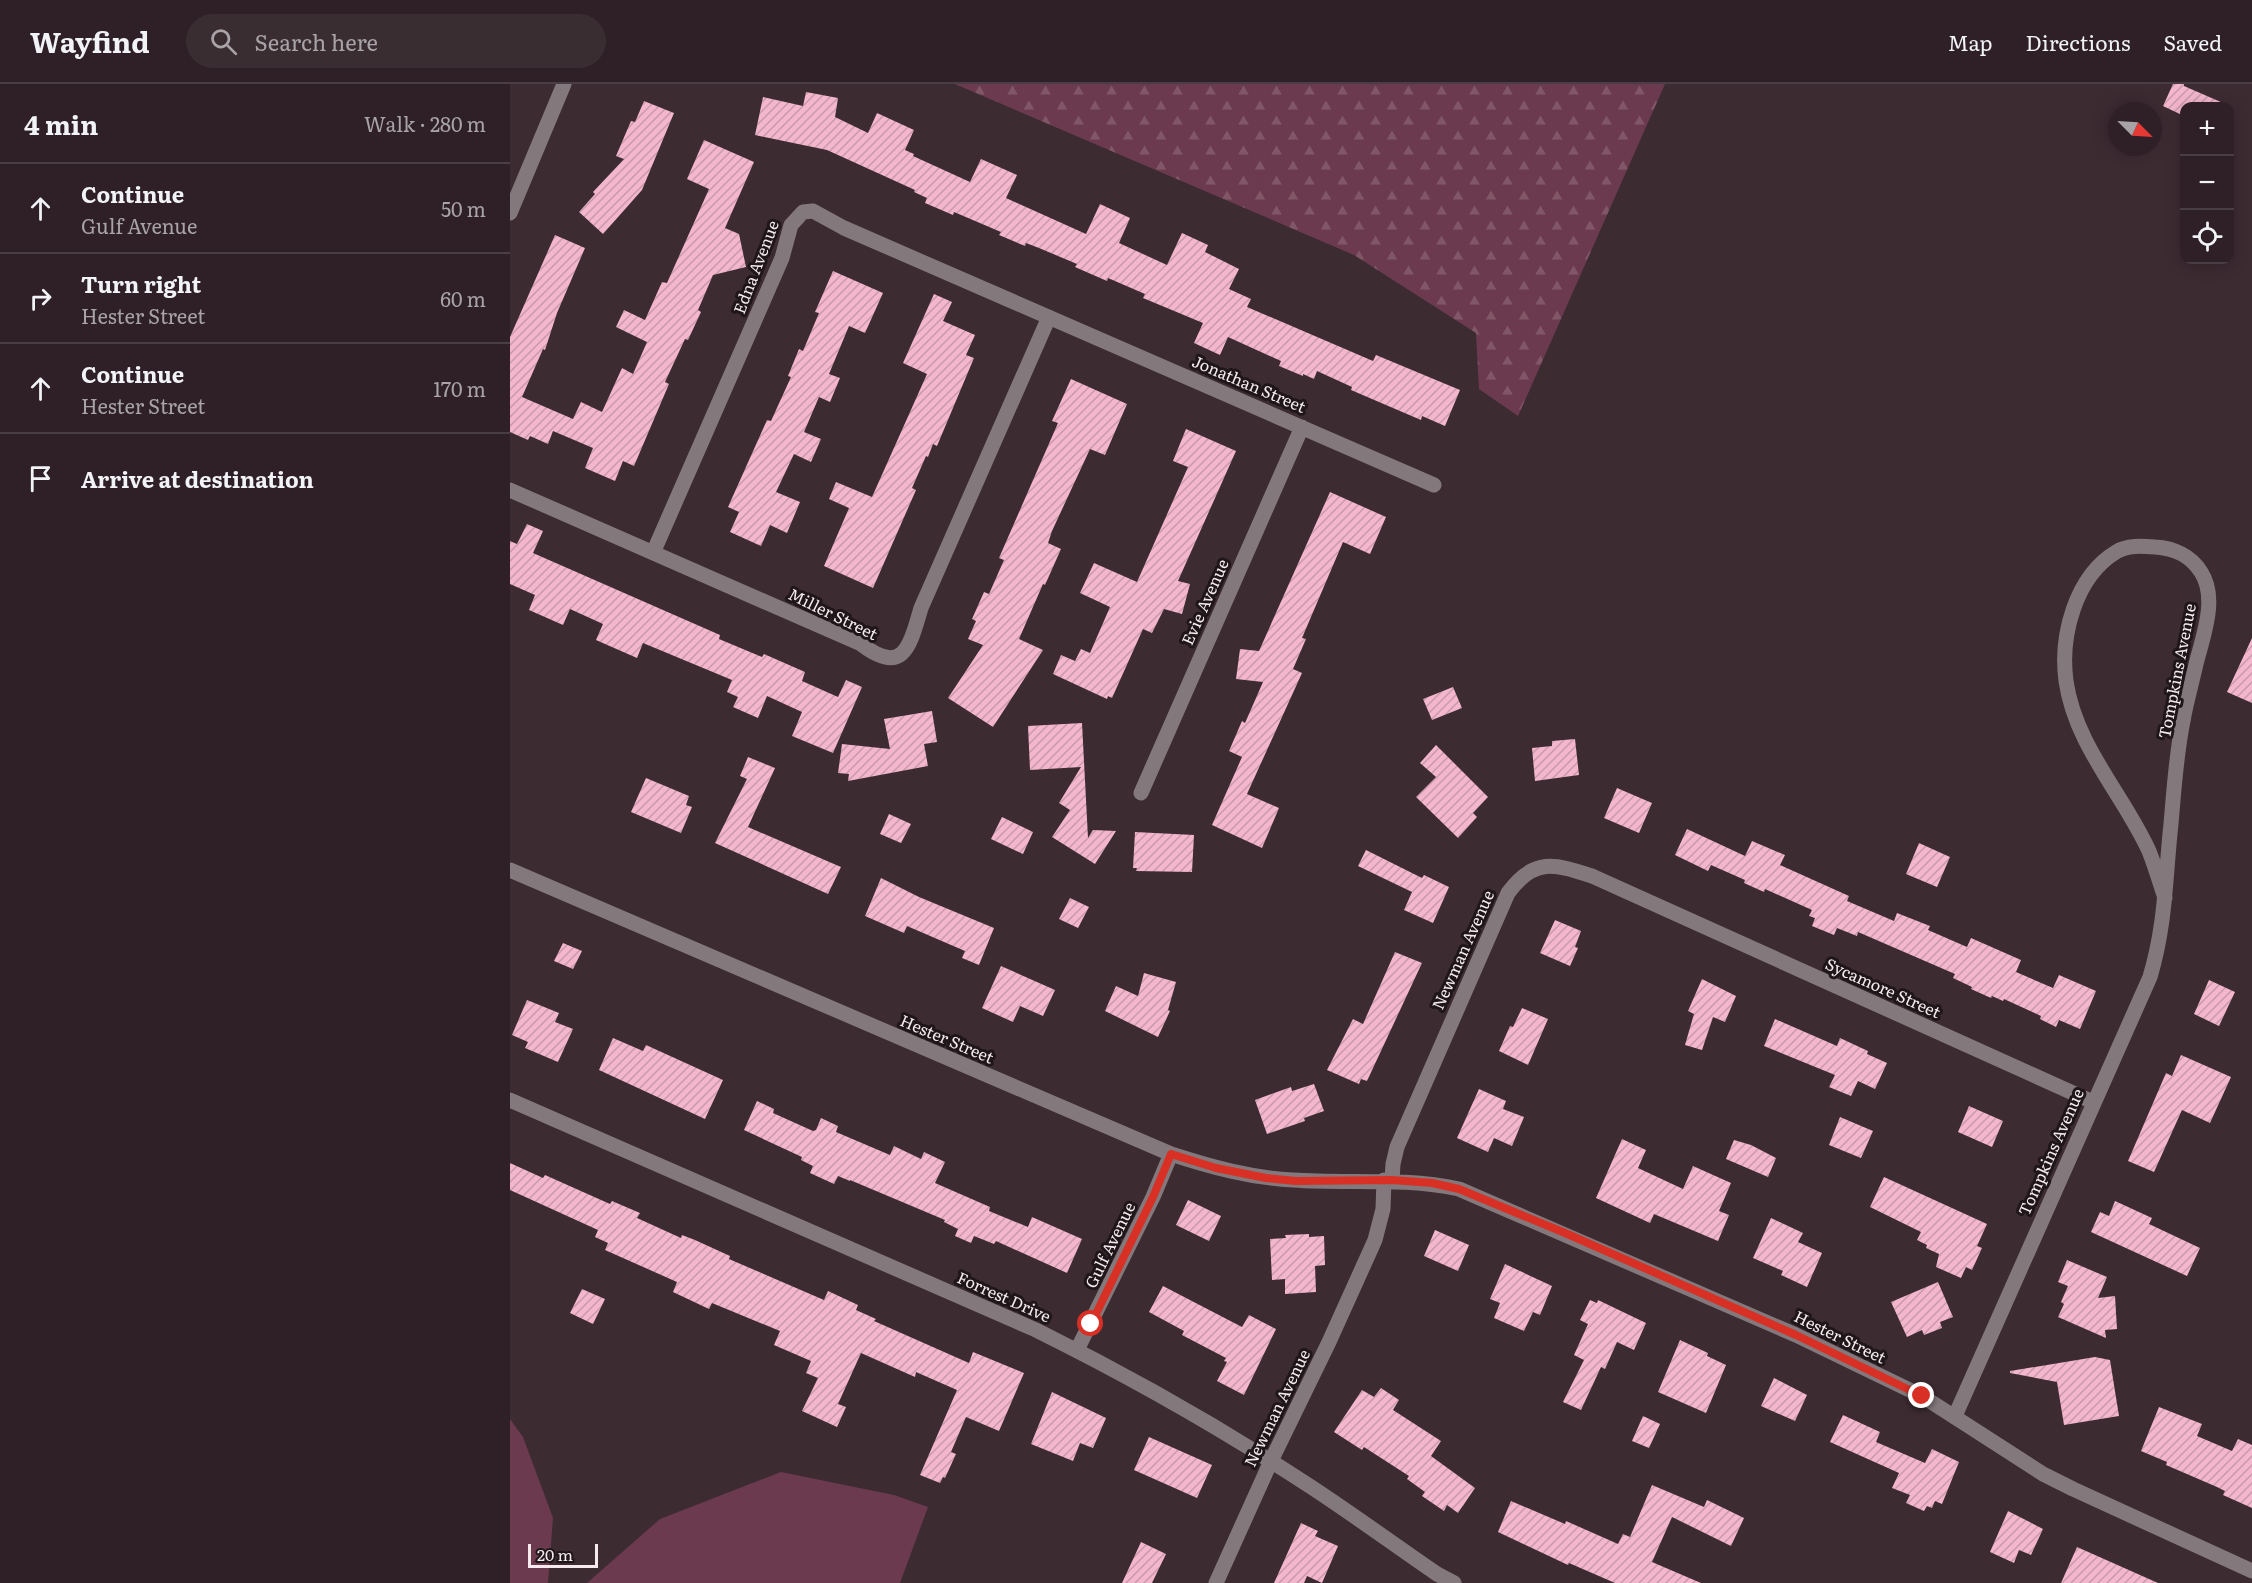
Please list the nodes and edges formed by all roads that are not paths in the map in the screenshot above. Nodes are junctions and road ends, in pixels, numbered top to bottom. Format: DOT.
graph roads {
  1 [pos="564,84"];
  2 [pos="510,213"];
  3 [pos="1049,317"];
  4 [pos="1302,427"];
  5 [pos="1434,485"];
  6 [pos="510,490"];
  7 [pos="653,553"];
  8 [pos="1141,793"];
  9 [pos="510,870"];
  10 [pos="2165,898"];
  11 [pos="1659,906"];
  12 [pos="510,1100"];
  13 [pos="2093,1102"];
  14 [pos="1171,1154"];
  15 [pos="1388,1180"];
  16 [pos="1077,1350"];
  17 [pos="1955,1416"];
  18 [pos="1271,1461"];
  19 [pos="2252,1571"];
  20 [pos="1216,1583"];
  21 [pos="1454,1583"];
  1 -- 2 [label="street"];
  3 -- 4 [label="street, Jonathan Street"];
  3 -- 7 [label="street, Miller Street"];
  3 -- 7 [label="street, Edna Avenue"];
  4 -- 5 [label="street, Jonathan Street"];
  4 -- 8 [label="street, Evie Avenue"];
  6 -- 7 [label="street, Miller Street"];
  9 -- 14 [label="street, Hester Street"];
  10 -- 10 [label="street, Tompkins Avenue"];
  10 -- 13 [label="street, Tompkins Avenue"];
  11 -- 13 [label="street, Sycamore Street"];
  11 -- 15 [label="street, Newman Avenue"];
  12 -- 16 [label="street, Forrest Drive"];
  13 -- 17 [label="street, Tompkins Avenue"];
  14 -- 15 [label="street, Hester Street"];
  14 -- 16 [label="street, Gulf Avenue"];
  15 -- 17 [label="street, Hester Street"];
  15 -- 18 [label="street, Newman Avenue"];
  16 -- 18 [label="street, Forrest Drive"];
  17 -- 19 [label="street, Hester Street"];
  18 -- 20 [label="street, Newman Avenue"];
  18 -- 21 [label="street, Forrest Drive"];
}
